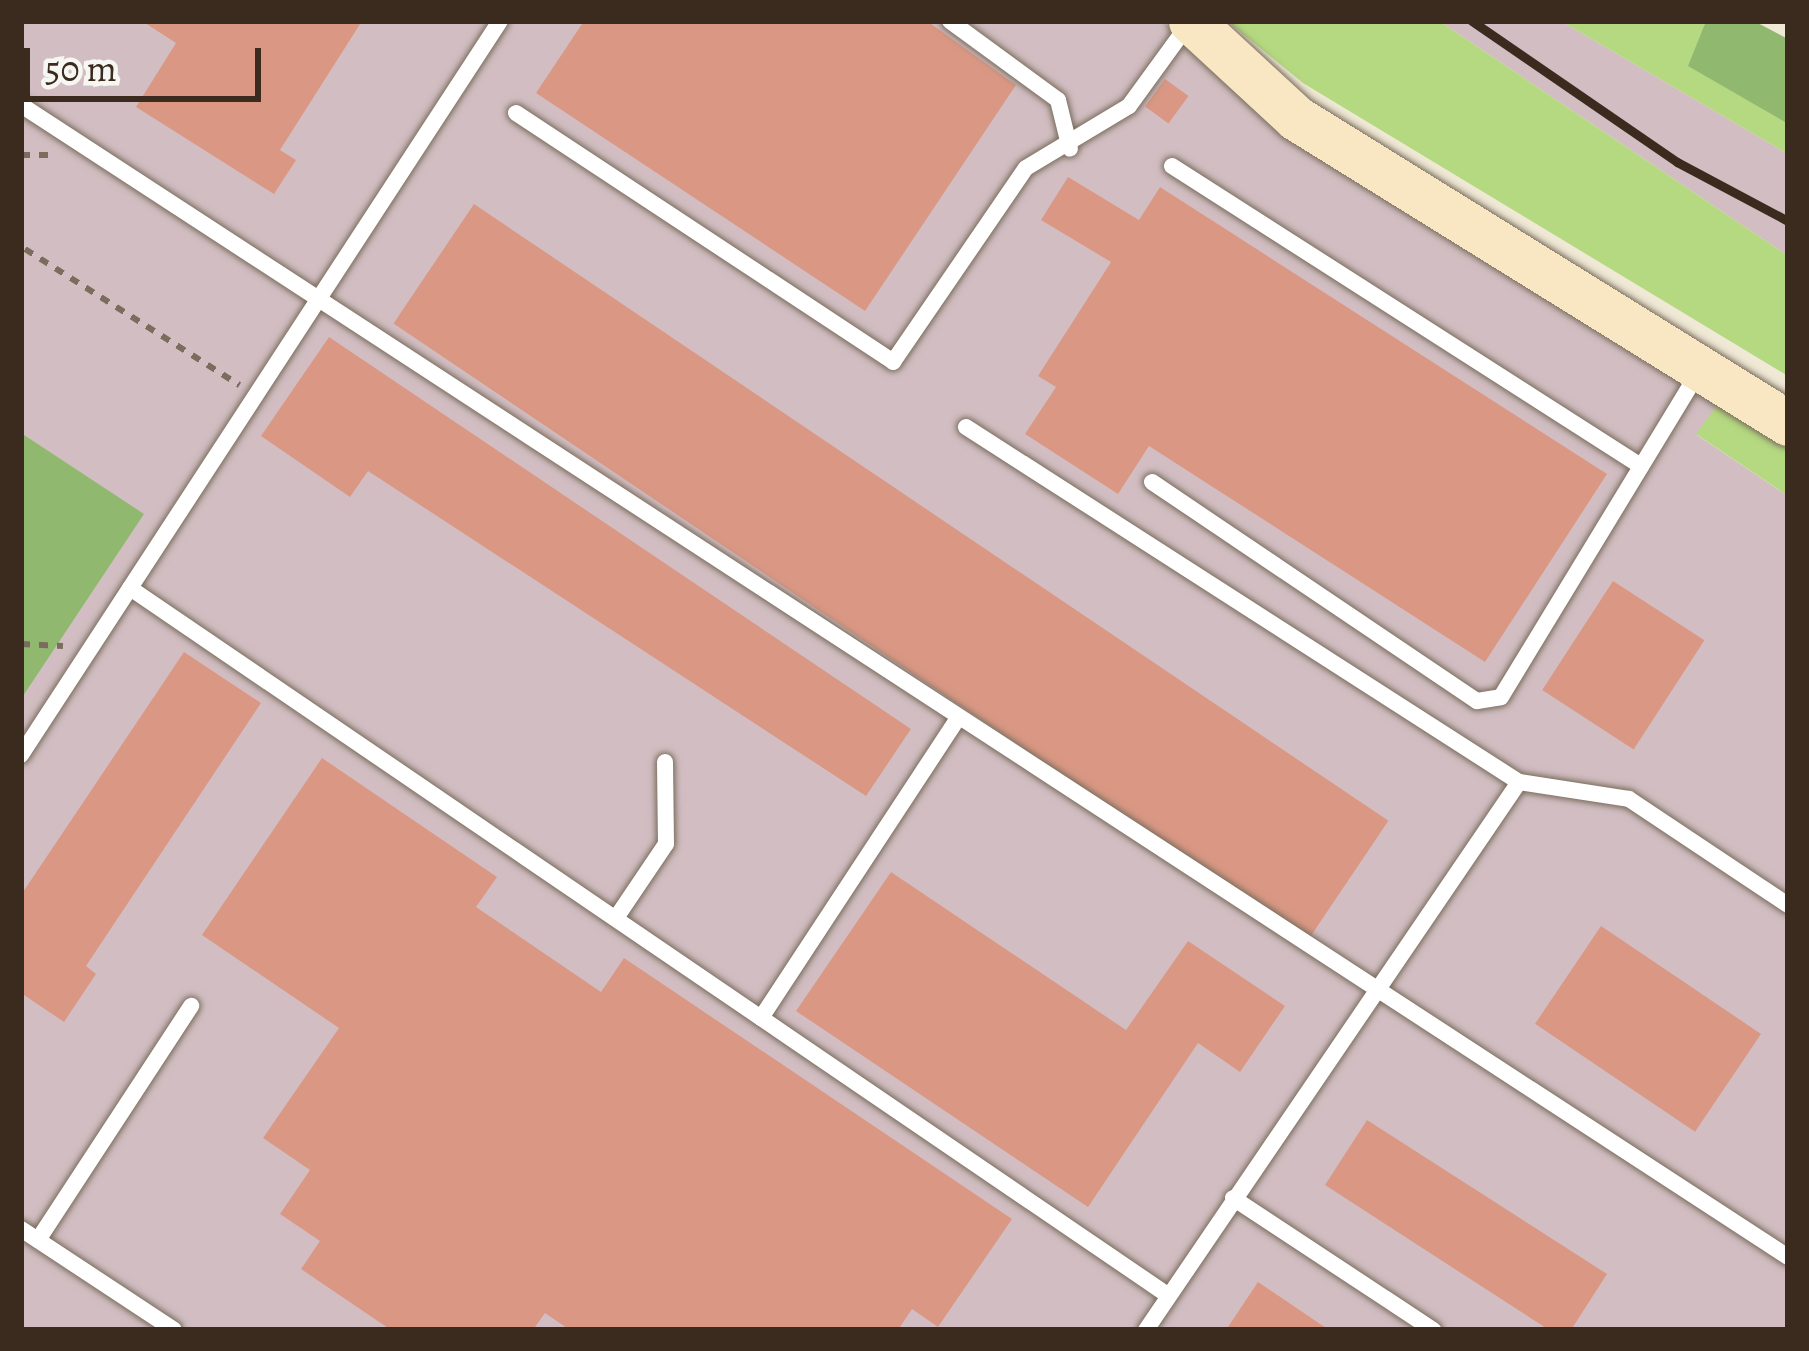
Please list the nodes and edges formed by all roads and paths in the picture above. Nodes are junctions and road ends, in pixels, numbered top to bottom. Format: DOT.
graph roads {
  1 [pos="500,21"];
  2 [pos="950,21"];
  3 [pos="1191,21"];
  4 [pos="21,105"];
  5 [pos="516,113"];
  6 [pos="1070,149"];
  7 [pos="1172,166"];
  8 [pos="25,249"];
  9 [pos="318,299"];
  10 [pos="1697,375"];
  11 [pos="256,396"];
  12 [pos="1788,423"];
  13 [pos="966,427"];
  14 [pos="1641,466"];
  15 [pos="1152,482"];
  16 [pos="130,588"];
  17 [pos="21,644"];
  18 [pos="91,648"];
  19 [pos="957,720"];
  20 [pos="21,755"];
  21 [pos="664,762"];
  22 [pos="1519,782"];
  23 [pos="1788,905"];
  24 [pos="616,919"];
  25 [pos="1369,992"];
  26 [pos="191,1006"];
  27 [pos="761,1018"];
  28 [pos="1233,1198"];
  29 [pos="21,1228"];
  30 [pos="38,1240"];
  31 [pos="1788,1257"];
  32 [pos="1169,1296"];
  33 [pos="174,1330"];
  34 [pos="1146,1330"];
  35 [pos="1433,1330"];
  1 -- 9 [label="lane"];
  2 -- 6 [label="lane"];
  3 -- 6 [label="lane"];
  3 -- 10 [label="main road"];
  4 -- 9 [label="lane"];
  5 -- 6 [label="lane"];
  7 -- 14 [label="lane"];
  8 -- 11 [label="path"];
  9 -- 11 [label="lane"];
  9 -- 19 [label="lane"];
  10 -- 12 [label="main road"];
  10 -- 14 [label="lane"];
  11 -- 16 [label="lane"];
  13 -- 22 [label="lane"];
  14 -- 15 [label="lane"];
  16 -- 18 [label="lane"];
  16 -- 24 [label="lane"];
  17 -- 18 [label="path"];
  18 -- 20 [label="lane"];
  19 -- 25 [label="lane"];
  19 -- 27 [label="lane"];
  21 -- 24 [label="lane"];
  22 -- 23 [label="lane"];
  22 -- 25 [label="lane"];
  24 -- 27 [label="lane"];
  25 -- 28 [label="lane"];
  25 -- 31 [label="lane"];
  26 -- 30 [label="lane"];
  27 -- 32 [label="lane"];
  28 -- 32 [label="lane"];
  28 -- 35 [label="lane"];
  29 -- 30 [label="lane"];
  30 -- 33 [label="lane"];
  32 -- 34 [label="lane"];
}
